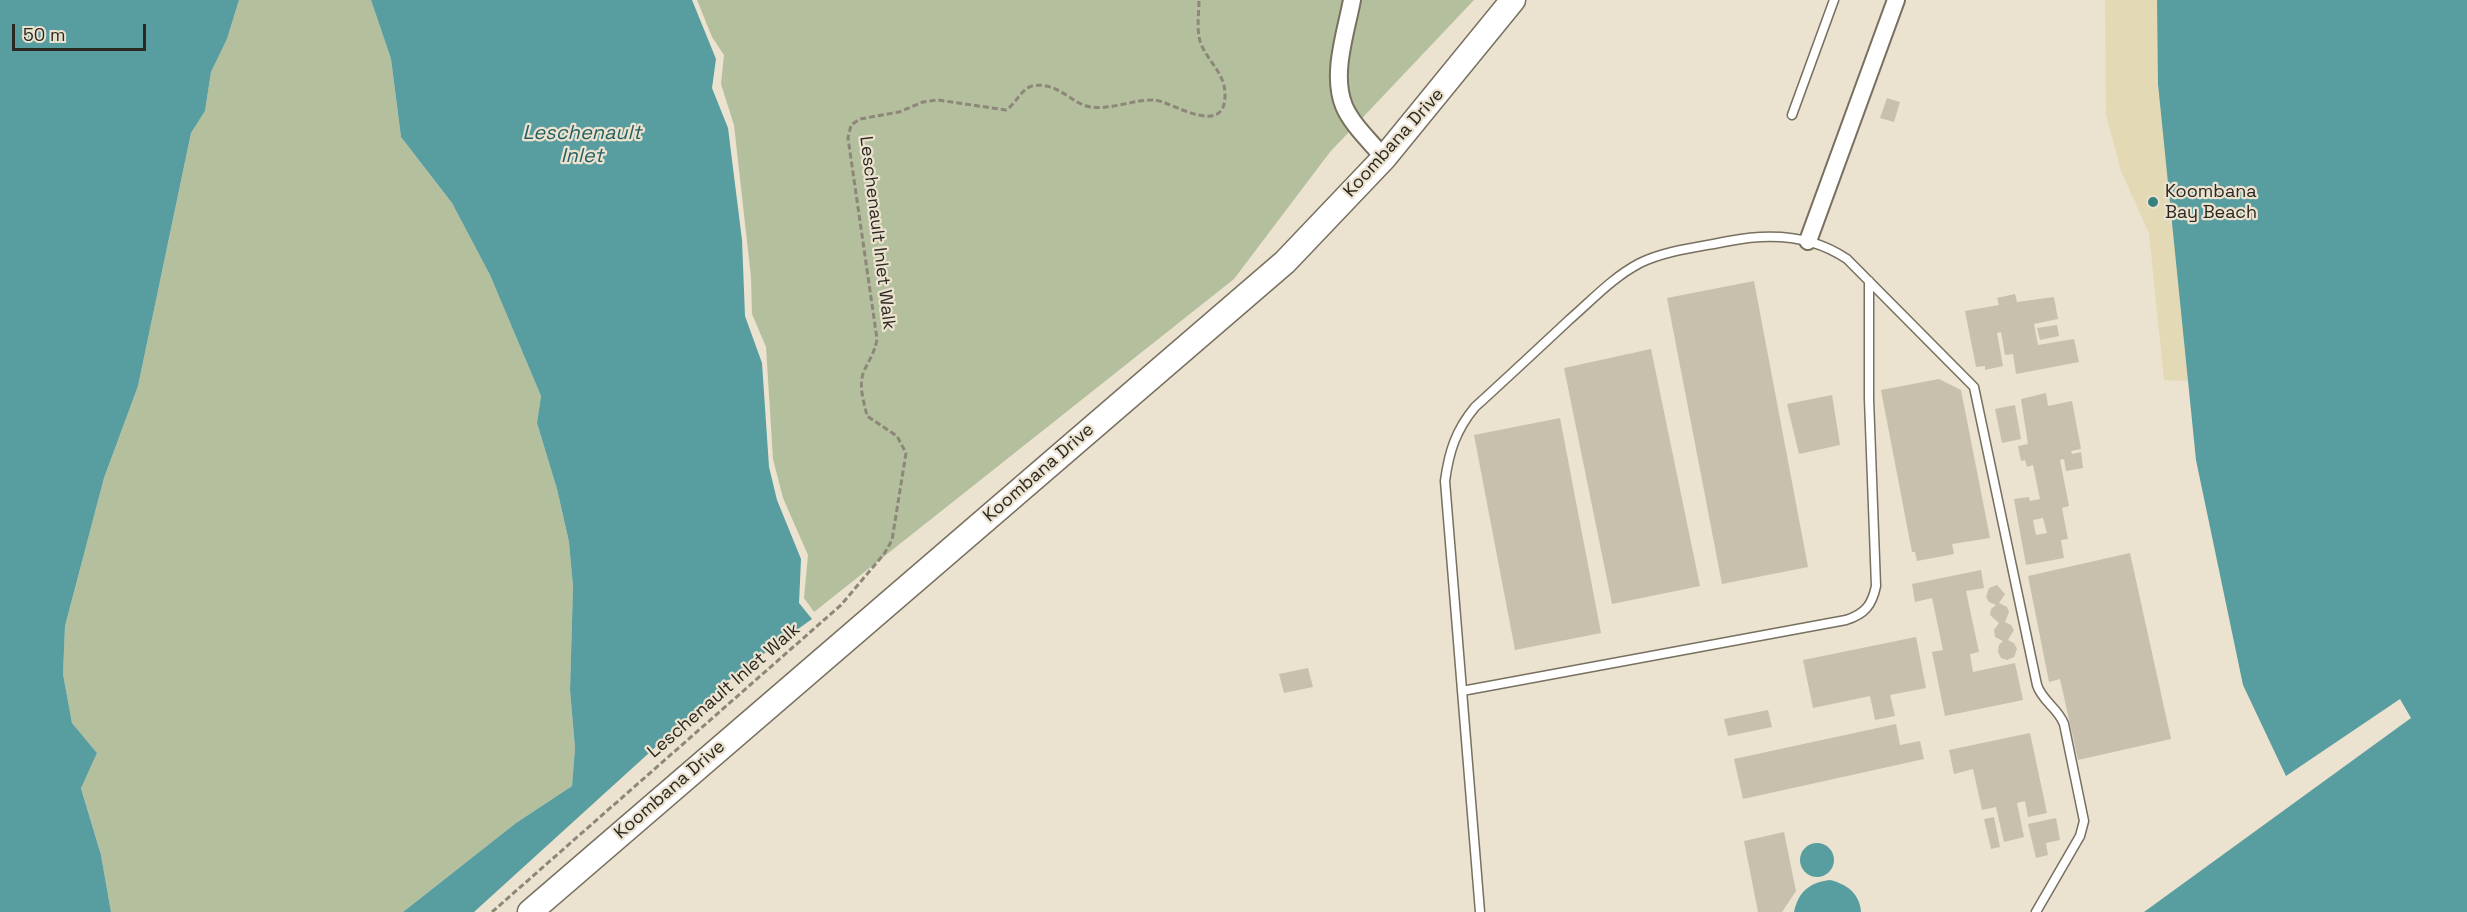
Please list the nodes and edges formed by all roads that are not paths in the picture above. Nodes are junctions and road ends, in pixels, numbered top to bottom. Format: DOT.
graph roads {
  1 [pos="1352,0"];
  2 [pos="1513,0"];
  3 [pos="1834,0"];
  4 [pos="1896,0"];
  5 [pos="1792,115"];
  6 [pos="1384,158"];
  7 [pos="1808,241"];
  8 [pos="1869,281"];
  9 [pos="1462,692"];
  10 [pos="530,912"];
  11 [pos="1480,912"];
  12 [pos="2036,912"];
  1 -- 6 [label="street"];
  2 -- 6 [label="main road, Koombana Drive"];
  3 -- 5 [label="lane"];
  4 -- 7 [label="street"];
  6 -- 10 [label="main road, Koombana Drive"];
  7 -- 8 [label="lane"];
  7 -- 9 [label="lane"];
  8 -- 9 [label="lane"];
  8 -- 12 [label="lane"];
  9 -- 11 [label="lane"];
}
